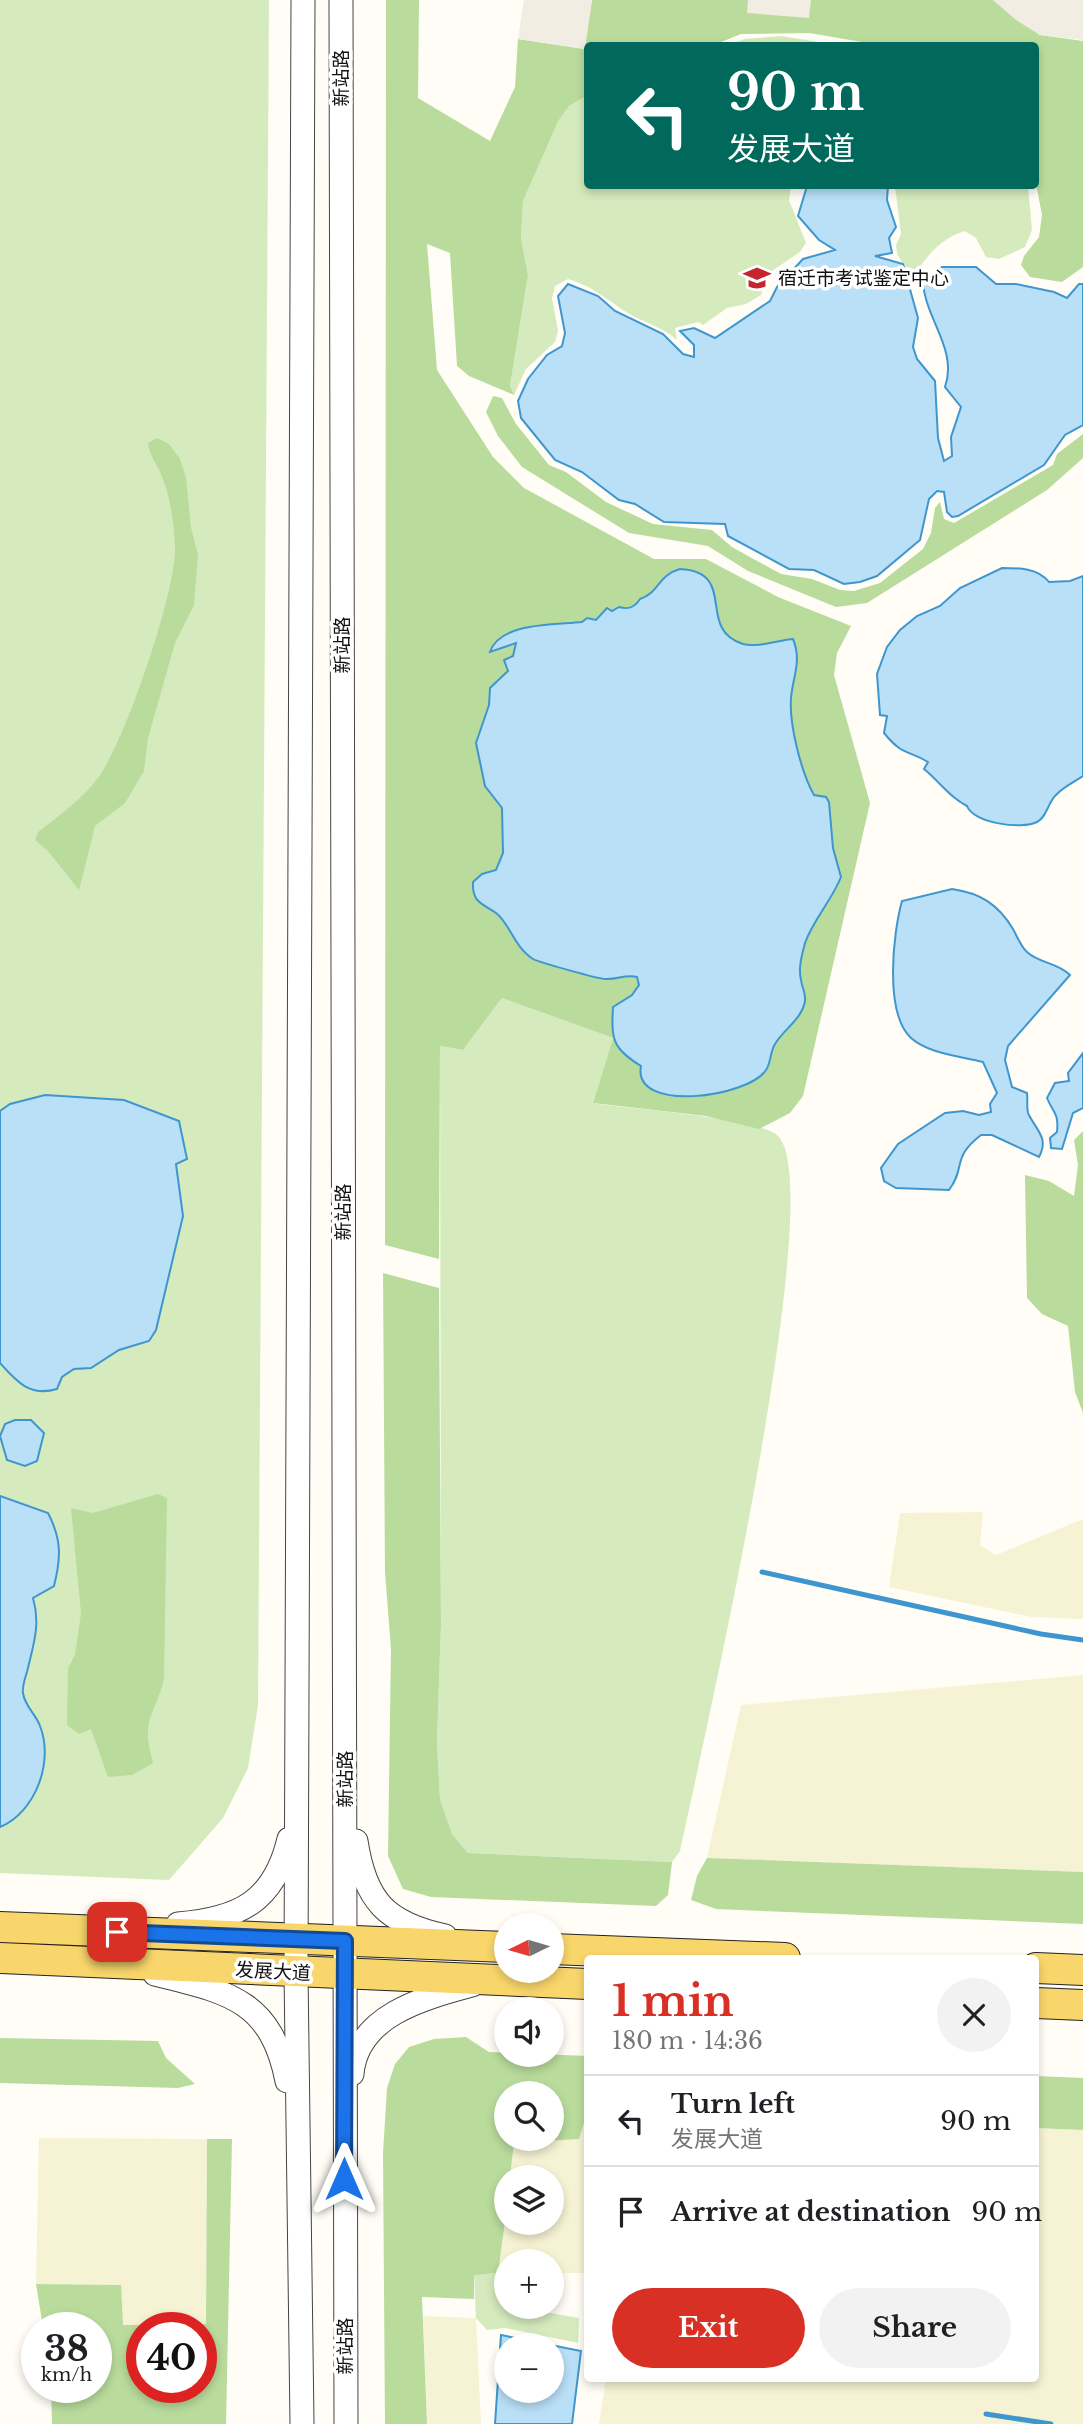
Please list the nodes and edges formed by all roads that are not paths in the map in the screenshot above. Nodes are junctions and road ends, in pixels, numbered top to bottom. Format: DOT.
graph roads {
  1 [pos="303,0"];
  2 [pos="341,0"];
  3 [pos="296,1763"];
  4 [pos="345,1773"];
  5 [pos="0,1927"];
  6 [pos="91,1931"];
  7 [pos="296,1939"];
  8 [pos="345,1941"];
  9 [pos="494,1946"];
  10 [pos="494,1947"];
  11 [pos="564,1950"];
  12 [pos="707,1955"];
  13 [pos="0,1958"];
  14 [pos="90,1962"];
  15 [pos="1039,1968"];
  16 [pos="1083,1970"];
  17 [pos="296,1972"];
  18 [pos="343,1974"];
  19 [pos="490,1980"];
  20 [pos="584,1984"];
  21 [pos="1039,2003"];
  22 [pos="1083,2005"];
  23 [pos="299,2174"];
  24 [pos="344,2179"];
  25 [pos="302,2424"];
  26 [pos="346,2424"];
  1 -- 3 [label="street, 新站路"];
  2 -- 4 [label="street, 新站路"];
  3 -- 6 [label="street"];
  3 -- 7 [label="street, 新站路"];
  4 -- 8 [label="street, 新站路"];
  4 -- 9 [label="street"];
  5 -- 6 [label="main road, 发展大道"];
  6 -- 7 [label="main road, 发展大道"];
  7 -- 8 [label="main road, 发展大道"];
  7 -- 17 [label="street, 新站路"];
  8 -- 10 [label="main road, 发展大道"];
  8 -- 18 [label="street, 新站路"];
  11 -- 12 [label="main road"];
  13 -- 14 [label="main road, 发展大道"];
  14 -- 17 [label="main road, 发展大道"];
  14 -- 23 [label="street"];
  15 -- 16 [label="main road"];
  17 -- 18 [label="main road, 发展大道"];
  17 -- 23 [label="street, 新站路"];
  18 -- 19 [label="main road, 发展大道"];
  18 -- 24 [label="street, 新站路"];
  19 -- 20 [label="main road, 发展大道"];
  19 -- 24 [label="street"];
  21 -- 22 [label="main road"];
  23 -- 25 [label="street, 新站路"];
  24 -- 26 [label="street, 新站路"];
}
